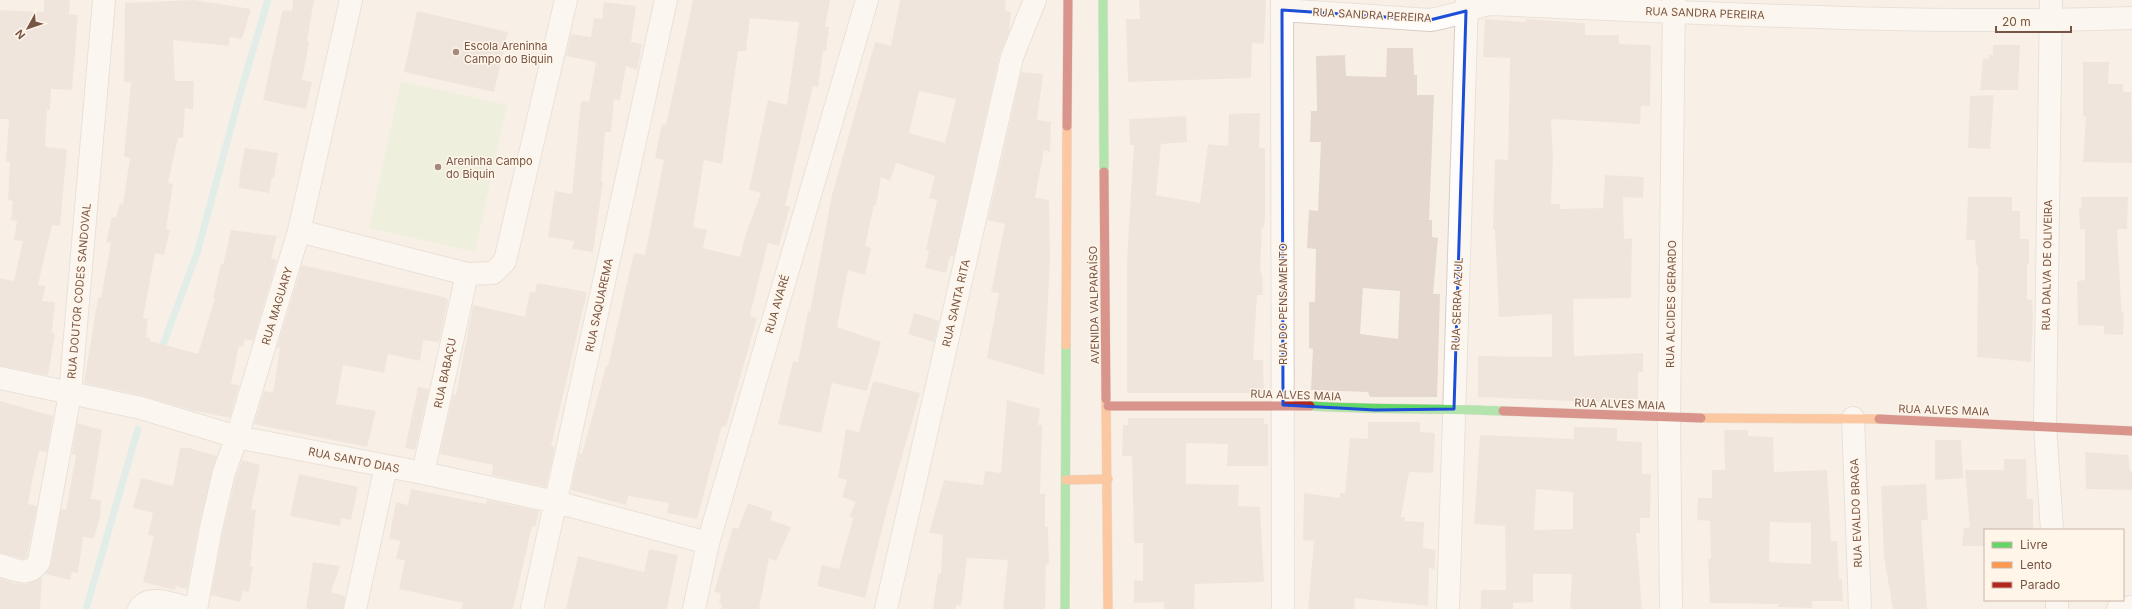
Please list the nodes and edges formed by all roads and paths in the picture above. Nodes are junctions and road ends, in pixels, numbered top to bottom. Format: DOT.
graph roads {
  1 [pos="104,0"];
  2 [pos="351,0"];
  3 [pos="566,0"];
  4 [pos="666,0"];
  5 [pos="866,0"];
  6 [pos="1035,0"];
  7 [pos="1068,0"];
  8 [pos="1103,0"];
  9 [pos="1282,5"];
  10 [pos="1467,6"];
  11 [pos="1674,6"];
  12 [pos="1858,9"];
  13 [pos="2051,10"];
  14 [pos="2132,18"];
  15 [pos="300,231"];
  16 [pos="467,274"];
  17 [pos="0,378"];
  18 [pos="70,394"];
  19 [pos="1283,405"];
  20 [pos="1108,406"];
  21 [pos="1454,409"];
  22 [pos="1669,418"];
  23 [pos="1853,418"];
  24 [pos="2045,426"];
  25 [pos="2132,430"];
  26 [pos="237,437"];
  27 [pos="386,466"];
  28 [pos="423,473"];
  29 [pos="1108,479"];
  30 [pos="1066,480"];
  31 [pos="556,502"];
  32 [pos="2052,529"];
  33 [pos="708,543"];
  34 [pos="0,566"];
  35 [pos="146,604"];
  36 [pos="2132,607"];
  37 [pos="190,609"];
  38 [pos="196,609"];
  39 [pos="355,609"];
  40 [pos="532,609"];
  41 [pos="694,609"];
  42 [pos="886,609"];
  43 [pos="1065,609"];
  44 [pos="1108,609"];
  45 [pos="1283,609"];
  46 [pos="1448,609"];
  47 [pos="1671,609"];
  48 [pos="1860,609"];
  49 [pos="2118,609"];
  1 -- 18 [label="street, RUA DOUTOR CODES SANDOVAL"];
  2 -- 15 [label="street, RUA MAGUARY"];
  3 -- 16 [label="street"];
  4 -- 31 [label="street, RUA SAQUAREMA"];
  5 -- 33 [label="street, RUA AVARÉ"];
  6 -- 42 [label="street, RUA SANTA RITA"];
  7 -- 30 [label="main road"];
  8 -- 20 [label="main road, AVENIDA VALPARAÍSO"];
  9 -- 10 [label="street, RUA SANDRA PEREIRA"];
  9 -- 19 [label="street, RUA DO PENSAMENTO"];
  10 -- 11 [label="street, RUA SANDRA PEREIRA"];
  10 -- 21 [label="street, RUA SERRA AZUL"];
  11 -- 12 [label="street, RUA SANDRA PEREIRA"];
  11 -- 22 [label="street, RUA ALCIDES GERARDO"];
  12 -- 13 [label="street, RUA SANDRA PEREIRA"];
  13 -- 14 [label="street, RUA SANDRA PEREIRA"];
  13 -- 24 [label="street, RUA DALVA DE OLIVEIRA"];
  15 -- 16 [label="street"];
  15 -- 26 [label="street, RUA MAGUARY"];
  16 -- 28 [label="street, RUA BABAÇU"];
  17 -- 18 [label="street, RUA SANTO DIAS"];
  18 -- 26 [label="street, RUA SANTO DIAS"];
  18 -- 34 [label="street, RUA DOUTOR CODES SANDOVAL"];
  19 -- 20 [label="main road, RUA ALVES MAIA"];
  19 -- 21 [label="main road, RUA ALVES MAIA"];
  19 -- 45 [label="street, RUA DO PENSAMENTO"];
  20 -- 29 [label="main road, AVENIDA VALPARAÍSO"];
  21 -- 22 [label="main road, RUA ALVES MAIA"];
  21 -- 46 [label="street, RUA SERRA AZUL"];
  22 -- 23 [label="main road, RUA ALVES MAIA"];
  22 -- 47 [label="street, RUA ALCIDES GERARDO"];
  23 -- 24 [label="main road, RUA ALVES MAIA"];
  23 -- 48 [label="street, RUA EVALDO BRAGA"];
  24 -- 25 [label="main road, RUA ALVES MAIA"];
  24 -- 32 [label="street, RUA DALVA DE OLIVEIRA"];
  26 -- 27 [label="street, RUA SANTO DIAS"];
  26 -- 38 [label="street, RUA MAGUARY"];
  27 -- 28 [label="street, RUA SANTO DIAS"];
  27 -- 39 [label="street"];
  28 -- 31 [label="street, RUA SANTO DIAS"];
  29 -- 30 [label="main road"];
  29 -- 44 [label="main road, AVENIDA VALPARAÍSO"];
  30 -- 43 [label="main road"];
  31 -- 33 [label="street, RUA SANTO DIAS"];
  31 -- 40 [label="street, RUA SAQUAREMA"];
  33 -- 41 [label="street, RUA AVARÉ"];
  35 -- 37 [label="street"];
  36 -- 49 [label="street"];
}
